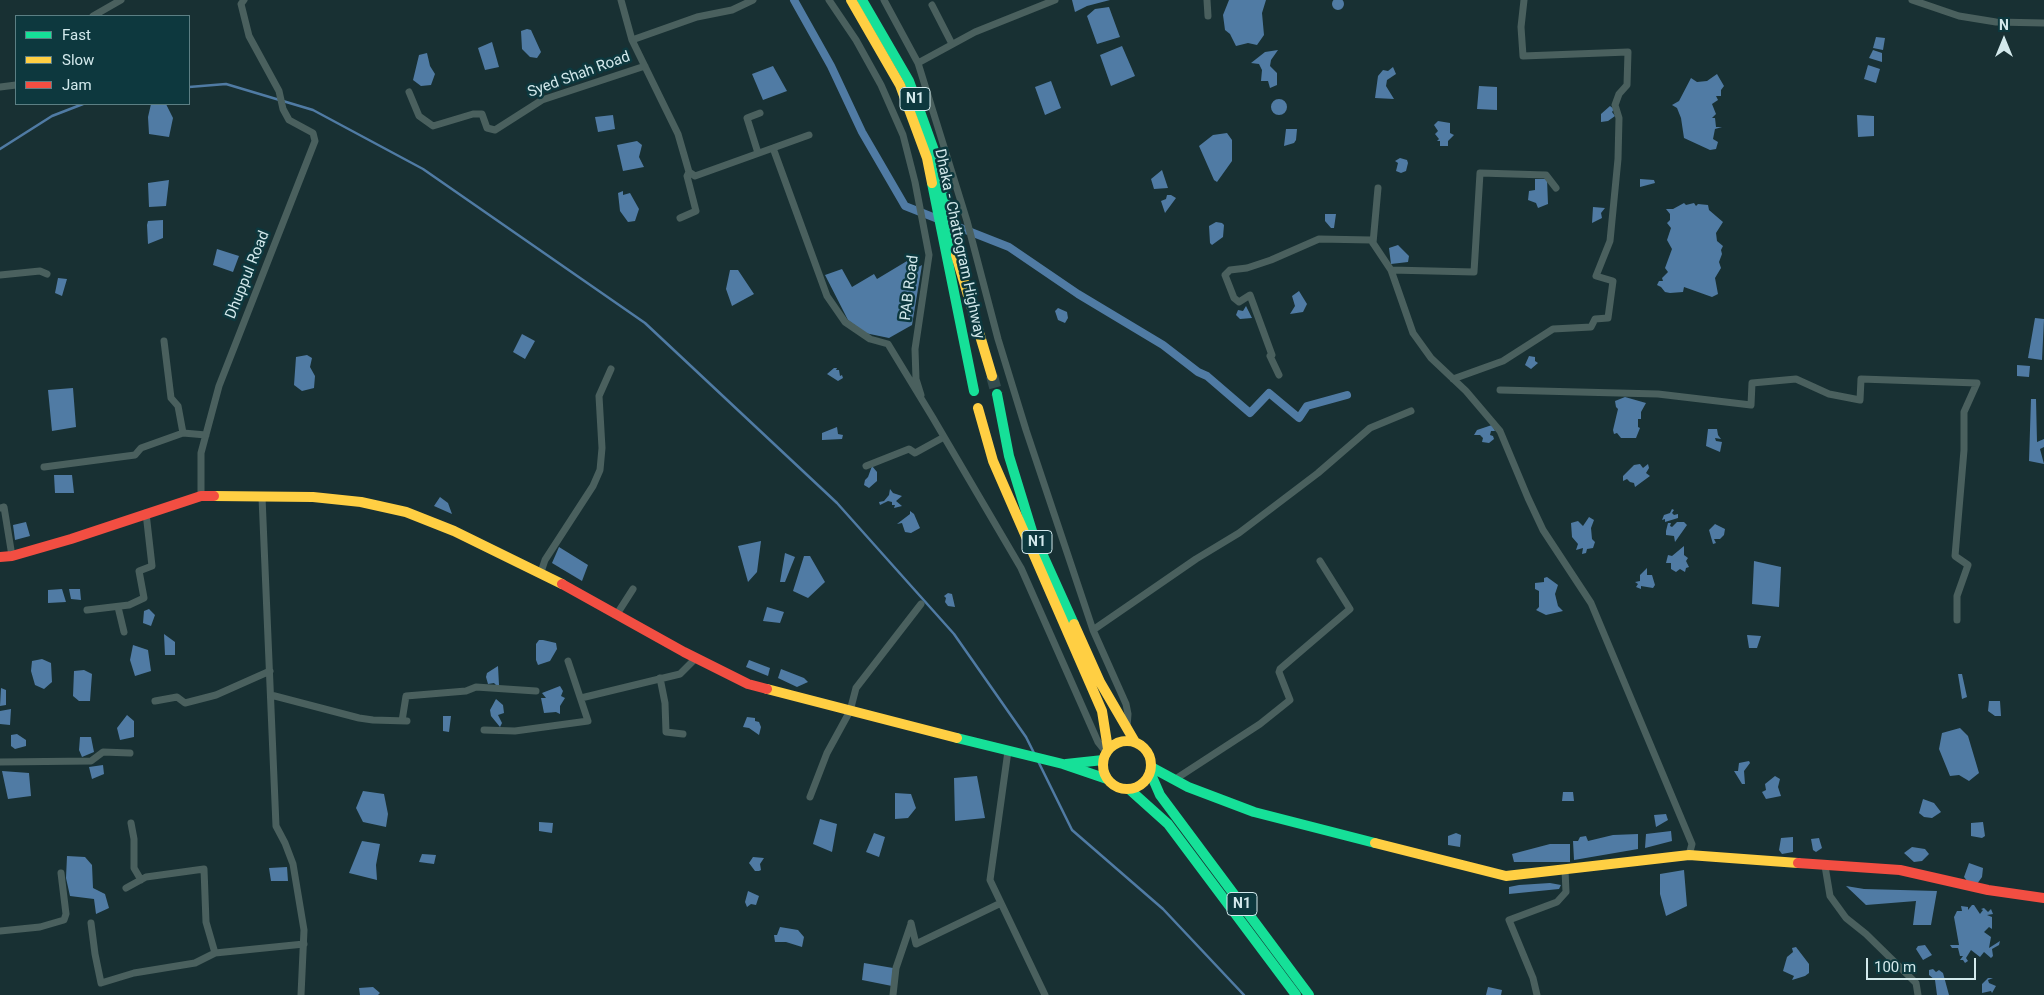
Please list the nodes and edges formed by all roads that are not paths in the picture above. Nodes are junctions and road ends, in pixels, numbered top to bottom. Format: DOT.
graph roads {
  1 [pos="121,0"];
  2 [pos="244,0"];
  3 [pos="621,0"];
  4 [pos="753,0"];
  5 [pos="829,0"];
  6 [pos="851,0"];
  7 [pos="862,0"];
  8 [pos="884,0"];
  9 [pos="1055,0"];
  10 [pos="1207,0"];
  11 [pos="1524,0"];
  12 [pos="1912,0"];
  13 [pos="932,5"];
  14 [pos="95,15"];
  15 [pos="1208,16"];
  16 [pos="2044,22"];
  17 [pos="632,40"];
  18 [pos="952,44"];
  19 [pos="918,63"];
  20 [pos="645,66"];
  21 [pos="15,85"];
  22 [pos="0,87"];
  23 [pos="409,92"];
  24 [pos="760,112"];
  25 [pos="809,135"];
  26 [pos="773,148"];
  27 [pos="758,153"];
  28 [pos="689,172"];
  29 [pos="1378,188"];
  30 [pos="1556,188"];
  31 [pos="680,218"];
  32 [pos="1374,243"];
  33 [pos="1391,270"];
  34 [pos="47,274"];
  35 [pos="0,275"];
  36 [pos="164,341"];
  37 [pos="612,369"];
  38 [pos="1278,375"];
  39 [pos="992,376"];
  40 [pos="1453,379"];
  41 [pos="1500,390"];
  42 [pos="974,391"];
  43 [pos="996,394"];
  44 [pos="978,408"];
  45 [pos="1411,411"];
  46 [pos="933,418"];
  47 [pos="183,433"];
  48 [pos="206,435"];
  49 [pos="944,437"];
  50 [pos="866,466"];
  51 [pos="44,467"];
  52 [pos="201,496"];
  53 [pos="262,497"];
  54 [pos="0,508"];
  55 [pos="146,513"];
  56 [pos="0,556"];
  57 [pos="12,556"];
  58 [pos="1320,561"];
  59 [pos="541,572"];
  60 [pos="633,589"];
  61 [pos="921,604"];
  62 [pos="118,606"];
  63 [pos="87,610"];
  64 [pos="617,614"];
  65 [pos="1957,620"];
  66 [pos="1093,630"];
  67 [pos="124,632"];
  68 [pos="696,658"];
  69 [pos="568,660"];
  70 [pos="270,671"];
  71 [pos="660,678"];
  72 [pos="1096,683"];
  73 [pos="536,691"];
  74 [pos="271,695"];
  75 [pos="581,698"];
  76 [pos="155,702"];
  77 [pos="850,711"];
  78 [pos="1127,728"];
  79 [pos="484,730"];
  80 [pos="683,734"];
  81 [pos="1135,742"];
  82 [pos="1008,751"];
  83 [pos="130,753"];
  84 [pos="1106,753"];
  85 [pos="0,762"];
  86 [pos="1062,764"];
  87 [pos="1151,769"];
  88 [pos="1107,778"];
  89 [pos="1174,780"];
  90 [pos="1129,789"];
  91 [pos="810,797"];
  92 [pos="130,823"];
  93 [pos="1689,855"];
  94 [pos="1825,866"];
  95 [pos="1565,870"];
  96 [pos="62,873"];
  97 [pos="141,880"];
  98 [pos="126,888"];
  99 [pos="2044,898"];
  100 [pos="1001,904"];
  101 [pos="91,922"];
  102 [pos="0,931"];
  103 [pos="304,944"];
  104 [pos="215,953"];
  105 [pos="301,995"];
  106 [pos="893,995"];
  107 [pos="1045,995"];
  108 [pos="1296,995"];
  109 [pos="1309,995"];
  110 [pos="1537,995"];
  111 [pos="1918,995"];
  1 -- 14 [label="street"];
  2 -- 48 [label="street, Dhuppul Road"];
  3 -- 17 [label="street"];
  4 -- 17 [label="street"];
  5 -- 46 [label="street, PAB Road"];
  6 -- 42 [label="main road, Dhaka - Chattogram Highway / N1"];
  7 -- 39 [label="main road, Dhaka - Chattogram Highway / N1"];
  8 -- 19 [label="street"];
  9 -- 18 [label="street"];
  10 -- 15 [label="street"];
  11 -- 40 [label="street"];
  12 -- 16 [label="street"];
  13 -- 18 [label="street"];
  17 -- 20 [label="street"];
  18 -- 19 [label="street"];
  19 -- 66 [label="street"];
  20 -- 23 [label="street, Syed Shah Road"];
  20 -- 28 [label="street"];
  21 -- 22 [label="street"];
  24 -- 27 [label="street"];
  25 -- 26 [label="street"];
  26 -- 27 [label="street"];
  26 -- 46 [label="street"];
  27 -- 28 [label="street"];
  28 -- 31 [label="street"];
  29 -- 32 [label="street"];
  30 -- 33 [label="street"];
  32 -- 33 [label="street"];
  32 -- 38 [label="street"];
  33 -- 40 [label="street"];
  34 -- 35 [label="street"];
  36 -- 47 [label="street"];
  37 -- 59 [label="street"];
  40 -- 93 [label="street"];
  41 -- 65 [label="street"];
  43 -- 72 [label="main road, N1"];
  44 -- 72 [label="main road, N1"];
  45 -- 66 [label="street"];
  46 -- 49 [label="street"];
  47 -- 48 [label="street"];
  47 -- 51 [label="street"];
  48 -- 52 [label="street, Dhuppul Road"];
  49 -- 50 [label="street"];
  49 -- 84 [label="street"];
  52 -- 53 [label="main road"];
  52 -- 55 [label="main road"];
  53 -- 59 [label="main road"];
  53 -- 70 [label="street"];
  54 -- 57 [label="street"];
  55 -- 57 [label="main road"];
  55 -- 62 [label="street"];
  56 -- 57 [label="main road"];
  58 -- 89 [label="street"];
  59 -- 64 [label="main road"];
  60 -- 64 [label="street"];
  61 -- 77 [label="street"];
  62 -- 63 [label="street"];
  62 -- 67 [label="street"];
  64 -- 68 [label="main road"];
  66 -- 78 [label="street"];
  68 -- 71 [label="street"];
  68 -- 77 [label="main road"];
  69 -- 75 [label="street"];
  70 -- 74 [label="street"];
  70 -- 76 [label="street"];
  71 -- 75 [label="street"];
  71 -- 80 [label="street"];
  72 -- 78 [label="main road, N1"];
  72 -- 84 [label="main road, N1"];
  73 -- 74 [label="street"];
  74 -- 103 [label="street"];
  75 -- 79 [label="street"];
  77 -- 82 [label="main road"];
  77 -- 91 [label="street"];
  78 -- 81 [label="main road, N1"];
  81 -- 84 [label="main road"];
  81 -- 87 [label="main road, N1"];
  82 -- 86 [label="main road"];
  82 -- 100 [label="street"];
  83 -- 85 [label="street"];
  84 -- 86 [label="main road"];
  84 -- 88 [label="main road, N1"];
  86 -- 88 [label="main road"];
  87 -- 89 [label="main road"];
  87 -- 90 [label="main road"];
  87 -- 109 [label="main road, N1"];
  88 -- 90 [label="main road, N1"];
  89 -- 95 [label="main road"];
  90 -- 108 [label="main road, N1"];
  92 -- 97 [label="street"];
  93 -- 94 [label="main road"];
  93 -- 95 [label="main road"];
  94 -- 99 [label="main road"];
  94 -- 111 [label="street"];
  95 -- 110 [label="street"];
  96 -- 102 [label="street"];
  97 -- 98 [label="street"];
  97 -- 104 [label="street"];
  100 -- 106 [label="street"];
  100 -- 107 [label="street"];
  101 -- 104 [label="street"];
  103 -- 104 [label="street"];
  103 -- 105 [label="street"];
}
